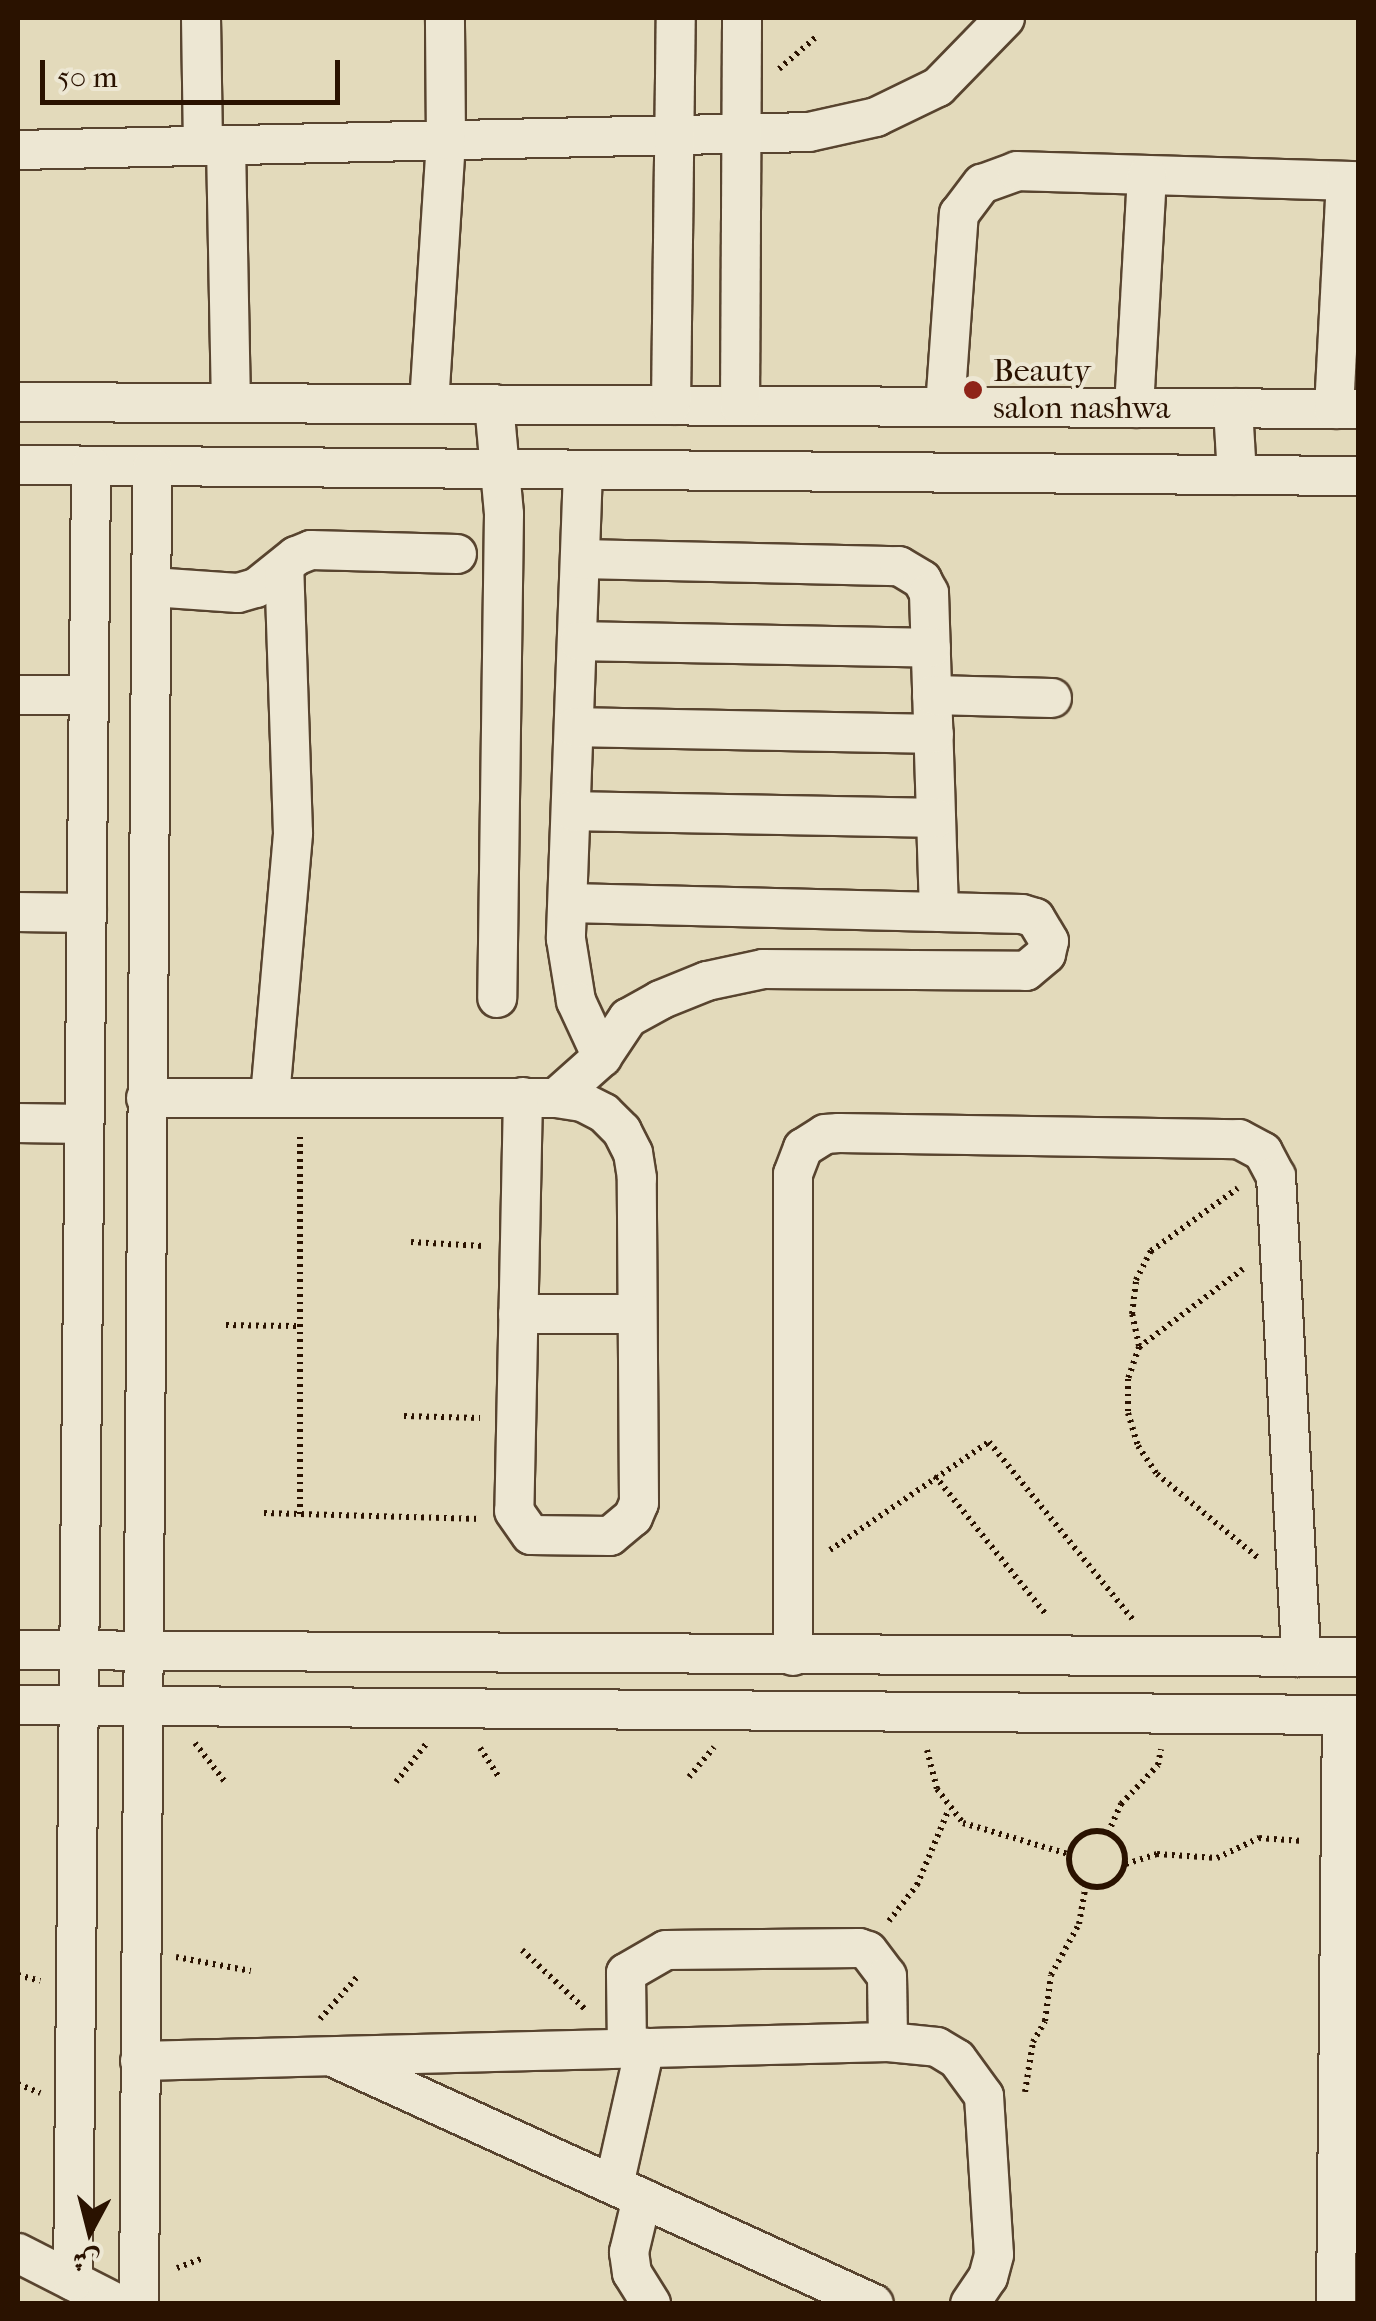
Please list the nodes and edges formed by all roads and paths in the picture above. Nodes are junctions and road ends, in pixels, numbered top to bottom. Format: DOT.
graph roads {
  1 [pos="200,18"];
  2 [pos="445,18"];
  3 [pos="676,18"];
  4 [pos="742,18"];
  5 [pos="1006,18"];
  6 [pos="741,134"];
  7 [pos="674,135"];
  8 [pos="446,140"];
  9 [pos="214,145"];
  10 [pos="18,150"];
  11 [pos="1146,175"];
  12 [pos="1352,181"];
  13 [pos="18,402"];
  14 [pos="231,404"];
  15 [pos="429,404"];
  16 [pos="494,404"];
  17 [pos="671,405"];
  18 [pos="740,406"];
  19 [pos="945,407"];
  20 [pos="1134,408"];
  21 [pos="1233,408"];
  22 [pos="1346,409"];
  23 [pos="18,465"];
  24 [pos="92,466"];
  25 [pos="152,466"];
  26 [pos="500,469"];
  27 [pos="584,470"];
  28 [pos="1236,475"];
  29 [pos="1358,476"];
  30 [pos="458,554"];
  31 [pos="581,559"];
  32 [pos="284,567"];
  33 [pos="152,587"];
  34 [pos="579,641"];
  35 [pos="931,648"];
  36 [pos="18,694"];
  37 [pos="89,695"];
  38 [pos="932,695"];
  39 [pos="1052,698"];
  40 [pos="575,727"];
  41 [pos="934,734"];
  42 [pos="572,810"];
  43 [pos="936,818"];
  44 [pos="568,903"];
  45 [pos="18,912"];
  46 [pos="87,912"];
  47 [pos="939,912"];
  48 [pos="496,998"];
  49 [pos="602,1057"];
  50 [pos="84,1080"];
  51 [pos="147,1090"];
  52 [pos="540,1097"];
  53 [pos="285,1098"];
  54 [pos="18,1123"];
  55 [pos="84,1124"];
  56 [pos="1271,1164"];
  57 [pos="1280,1241"];
  58 [pos="411,1242"];
  59 [pos="519,1248"];
  60 [pos="518,1314"];
  61 [pos="637,1314"];
  62 [pos="226,1325"];
  63 [pos="297,1326"];
  64 [pos="1139,1347"];
  65 [pos="404,1416"];
  66 [pos="516,1419"];
  67 [pos="935,1476"];
  68 [pos="264,1513"];
  69 [pos="300,1514"];
  70 [pos="517,1520"];
  71 [pos="792,1577"];
  72 [pos="1297,1590"];
  73 [pos="18,1650"];
  74 [pos="78,1652"];
  75 [pos="142,1652"];
  76 [pos="799,1656"];
  77 [pos="1079,1657"];
  78 [pos="1162,1657"];
  79 [pos="1301,1657"];
  80 [pos="1358,1657"];
  81 [pos="18,1705"];
  82 [pos="78,1706"];
  83 [pos="142,1706"];
  84 [pos="807,1711"];
  85 [pos="930,1712"];
  86 [pos="1166,1714"];
  87 [pos="1350,1715"];
  88 [pos="950,1808"];
  89 [pos="1108,1832"];
  90 [pos="1340,1844"];
  91 [pos="1068,1854"];
  92 [pos="1126,1864"];
  93 [pos="1086,1886"];
  94 [pos="141,1950"];
  95 [pos="522,1950"];
  96 [pos="868,1952"];
  97 [pos="252,1971"];
  98 [pos="888,2042"];
  99 [pos="636,2047"];
  100 [pos="330,2056"];
  101 [pos="140,2061"];
  102 [pos="986,2134"];
  103 [pos="628,2191"];
  104 [pos="18,2253"];
  105 [pos="73,2280"];
  106 [pos="118,2304"];
  107 [pos="139,2304"];
  108 [pos="650,2304"];
  109 [pos="874,2304"];
  110 [pos="970,2304"];
  111 [pos="1336,2304"];
  1 -- 9 [label="street"];
  2 -- 8 [label="street"];
  3 -- 7 [label="street"];
  4 -- 6 [label="street"];
  5 -- 6 [label="street"];
  6 -- 7 [label="street"];
  6 -- 18 [label="street"];
  7 -- 8 [label="street"];
  7 -- 17 [label="street"];
  8 -- 9 [label="street"];
  8 -- 15 [label="street"];
  9 -- 10 [label="street"];
  9 -- 14 [label="street"];
  11 -- 12 [label="street"];
  11 -- 19 [label="street"];
  11 -- 20 [label="street"];
  12 -- 22 [label="street"];
  13 -- 14 [label="street"];
  14 -- 15 [label="street"];
  15 -- 16 [label="street"];
  16 -- 17 [label="street"];
  16 -- 26 [label="street"];
  17 -- 18 [label="street"];
  18 -- 19 [label="street"];
  19 -- 20 [label="street"];
  20 -- 21 [label="street"];
  21 -- 22 [label="street"];
  21 -- 28 [label="street"];
  23 -- 24 [label="street"];
  24 -- 25 [label="street"];
  24 -- 37 [label="street"];
  25 -- 26 [label="street"];
  25 -- 33 [label="street"];
  26 -- 27 [label="street"];
  26 -- 48 [label="street"];
  27 -- 28 [label="street"];
  27 -- 31 [label="street"];
  28 -- 29 [label="street"];
  30 -- 32 [label="street"];
  31 -- 34 [label="street"];
  31 -- 35 [label="street"];
  32 -- 33 [label="street"];
  32 -- 53 [label="street"];
  33 -- 51 [label="street"];
  34 -- 35 [label="street"];
  34 -- 40 [label="street"];
  35 -- 38 [label="street"];
  36 -- 37 [label="street"];
  37 -- 46 [label="street"];
  38 -- 39 [label="street"];
  38 -- 41 [label="street"];
  40 -- 41 [label="street"];
  40 -- 42 [label="street"];
  41 -- 43 [label="street"];
  42 -- 43 [label="street"];
  42 -- 44 [label="street"];
  43 -- 47 [label="street"];
  44 -- 47 [label="street"];
  44 -- 49 [label="street"];
  45 -- 46 [label="street"];
  46 -- 50 [label="street"];
  47 -- 49 [label="street"];
  49 -- 52 [label="street"];
  50 -- 51 [label="street"];
  50 -- 55 [label="street"];
  51 -- 53 [label="street"];
  51 -- 75 [label="street"];
  52 -- 53 [label="street"];
  52 -- 59 [label="street"];
  52 -- 61 [label="street"];
  53 -- 63 [label="path"];
  54 -- 55 [label="street"];
  55 -- 74 [label="street"];
  56 -- 57 [label="street"];
  56 -- 64 [label="path"];
  56 -- 71 [label="street"];
  57 -- 64 [label="path"];
  57 -- 72 [label="street"];
  58 -- 59 [label="path"];
  59 -- 60 [label="street"];
  60 -- 61 [label="street"];
  60 -- 66 [label="street"];
  61 -- 70 [label="street"];
  62 -- 63 [label="path"];
  63 -- 69 [label="path"];
  64 -- 72 [label="path"];
  65 -- 66 [label="path"];
  66 -- 70 [label="street"];
  67 -- 71 [label="path"];
  67 -- 77 [label="path"];
  67 -- 78 [label="path"];
  68 -- 69 [label="path"];
  69 -- 70 [label="path"];
  71 -- 76 [label="street"];
  72 -- 79 [label="street"];
  73 -- 74 [label="street"];
  74 -- 75 [label="street"];
  74 -- 82 [label="street"];
  75 -- 76 [label="street"];
  75 -- 83 [label="street"];
  76 -- 77 [label="street"];
  76 -- 84 [label="street"];
  77 -- 78 [label="street"];
  78 -- 79 [label="street"];
  79 -- 80 [label="street"];
  81 -- 82 [label="street"];
  82 -- 83 [label="street"];
  82 -- 105 [label="street"];
  83 -- 84 [label="street"];
  83 -- 94 [label="street"];
  84 -- 85 [label="street"];
  85 -- 86 [label="street"];
  85 -- 88 [label="path"];
  86 -- 87 [label="street"];
  86 -- 89 [label="path"];
  87 -- 90 [label="street"];
  88 -- 91 [label="path"];
  88 -- 96 [label="path"];
  89 -- 91 [label="path"];
  89 -- 92 [label="path"];
  90 -- 92 [label="path"];
  90 -- 111 [label="street"];
  91 -- 93 [label="path"];
  92 -- 93 [label="path"];
  93 -- 102 [label="path"];
  94 -- 97 [label="path"];
  94 -- 101 [label="street"];
  95 -- 99 [label="path"];
  96 -- 98 [label="street"];
  96 -- 99 [label="street"];
  98 -- 99 [label="street"];
  98 -- 102 [label="street"];
  99 -- 100 [label="street"];
  99 -- 103 [label="street"];
  100 -- 101 [label="street"];
  100 -- 103 [label="street"];
  101 -- 107 [label="street"];
  102 -- 110 [label="street"];
  103 -- 108 [label="street"];
  103 -- 109 [label="street"];
  104 -- 105 [label="street"];
  105 -- 106 [label="street"];
}
